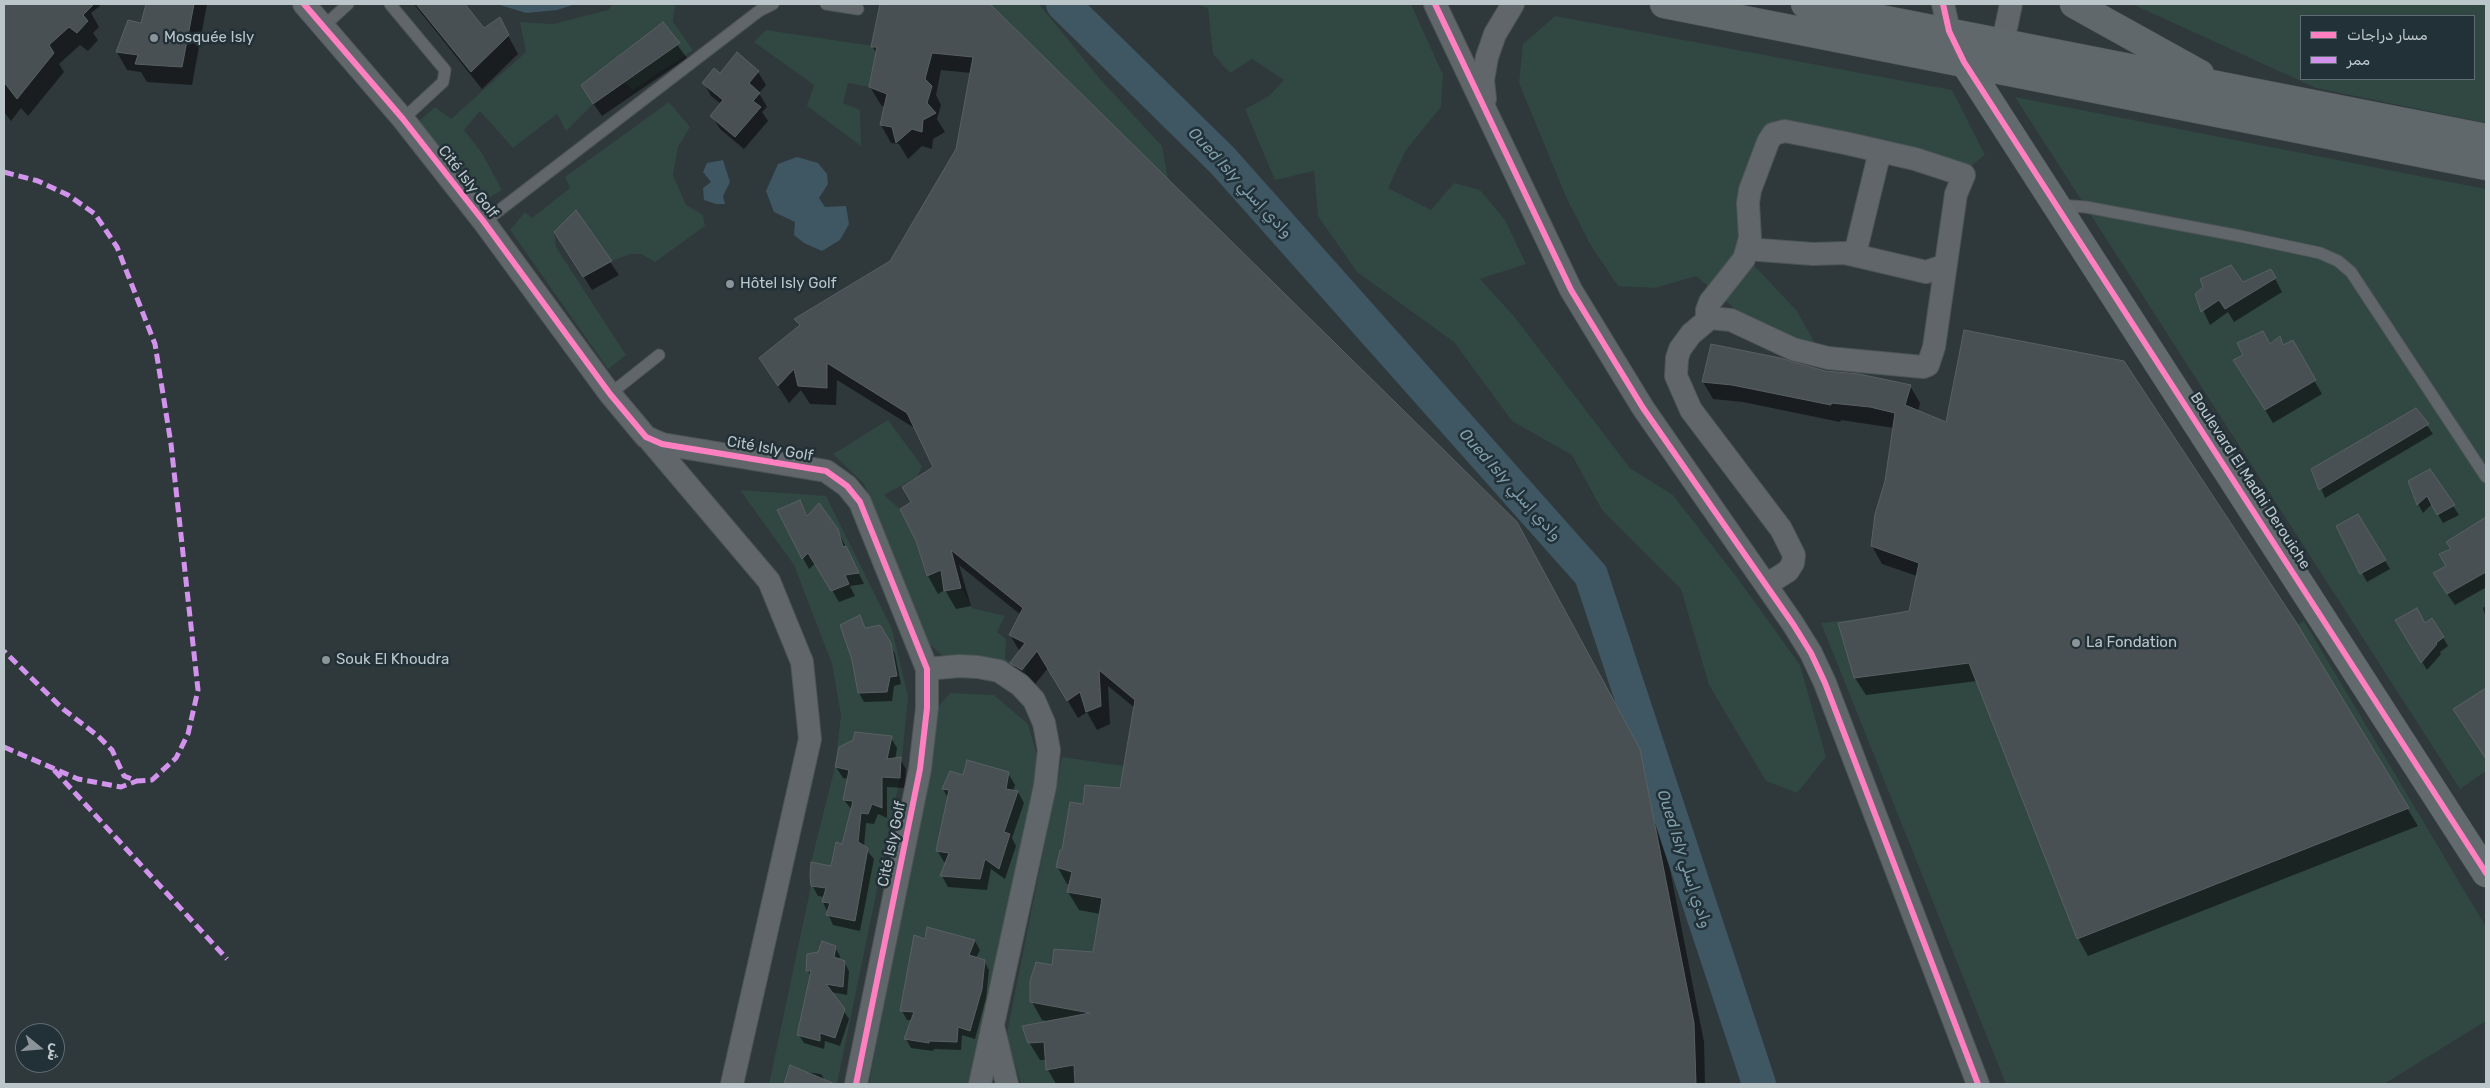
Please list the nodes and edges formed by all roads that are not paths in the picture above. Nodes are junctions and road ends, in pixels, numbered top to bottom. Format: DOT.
graph roads {
  1 [pos="304,4"];
  2 [pos="348,4"];
  3 [pos="390,4"];
  4 [pos="773,4"];
  5 [pos="826,4"];
  6 [pos="1435,4"];
  7 [pos="1513,4"];
  8 [pos="1664,4"];
  9 [pos="1805,4"];
  10 [pos="1943,4"];
  11 [pos="2011,4"];
  12 [pos="2074,4"];
  13 [pos="858,8"];
  14 [pos="324,26"];
  15 [pos="1949,31"];
  16 [pos="2003,42"];
  17 [pos="1964,62"];
  18 [pos="1998,68"];
  19 [pos="2220,86"];
  20 [pos="1992,104"];
  21 [pos="1486,110"];
  22 [pos="403,119"];
  23 [pos="2486,138"];
  24 [pos="1880,151"];
  25 [pos="2486,166"];
  26 [pos="2057,205"];
  27 [pos="484,222"];
  28 [pos="1747,249"];
  29 [pos="1855,254"];
  30 [pos="1944,266"];
  31 [pos="1710,318"];
  32 [pos="659,356"];
  33 [pos="610,394"];
  34 [pos="646,437"];
  35 [pos="2486,478"];
  36 [pos="1766,585"];
  37 [pos="927,669"];
  38 [pos="2486,872"];
  39 [pos="992,1022"];
  40 [pos="732,1084"];
  41 [pos="856,1084"];
  42 [pos="980,1084"];
  43 [pos="1006,1084"];
  44 [pos="1978,1084"];
  1 -- 14 [label="street, Cité Isly Golf"];
  2 -- 14 [label="lane"];
  3 -- 22 [label="lane"];
  4 -- 27 [label="lane"];
  5 -- 13 [label="lane"];
  6 -- 21 [label="street"];
  7 -- 21 [label="street"];
  8 -- 17 [label="main road"];
  9 -- 15 [label="main road"];
  10 -- 15 [label="street"];
  11 -- 16 [label="street"];
  12 -- 19 [label="main road"];
  14 -- 22 [label="street, Cité Isly Golf"];
  15 -- 16 [label="main road"];
  15 -- 17 [label="street, Boulevard El Madhi Derouiche"];
  16 -- 18 [label="street"];
  16 -- 19 [label="main road"];
  17 -- 18 [label="main road"];
  17 -- 20 [label="street, Boulevard El Madhi Derouiche"];
  18 -- 20 [label="street"];
  18 -- 25 [label="main road"];
  19 -- 23 [label="main road"];
  20 -- 26 [label="street, Boulevard El Madhi Derouiche"];
  21 -- 36 [label="street"];
  22 -- 27 [label="street, Cité Isly Golf"];
  24 -- 28 [label="street"];
  24 -- 29 [label="street"];
  24 -- 30 [label="street"];
  26 -- 35 [label="lane"];
  26 -- 38 [label="street, Boulevard El Madhi Derouiche"];
  27 -- 33 [label="street, Cité Isly Golf"];
  28 -- 29 [label="street"];
  28 -- 31 [label="street"];
  29 -- 30 [label="street"];
  30 -- 31 [label="street"];
  31 -- 36 [label="street"];
  32 -- 33 [label="lane"];
  33 -- 34 [label="street, Cité Isly Golf"];
  34 -- 37 [label="street, Cité Isly Golf"];
  34 -- 40 [label="street"];
  36 -- 44 [label="street"];
  37 -- 39 [label="street"];
  37 -- 41 [label="street, Cité Isly Golf"];
  39 -- 42 [label="street"];
  39 -- 43 [label="street"];
}
